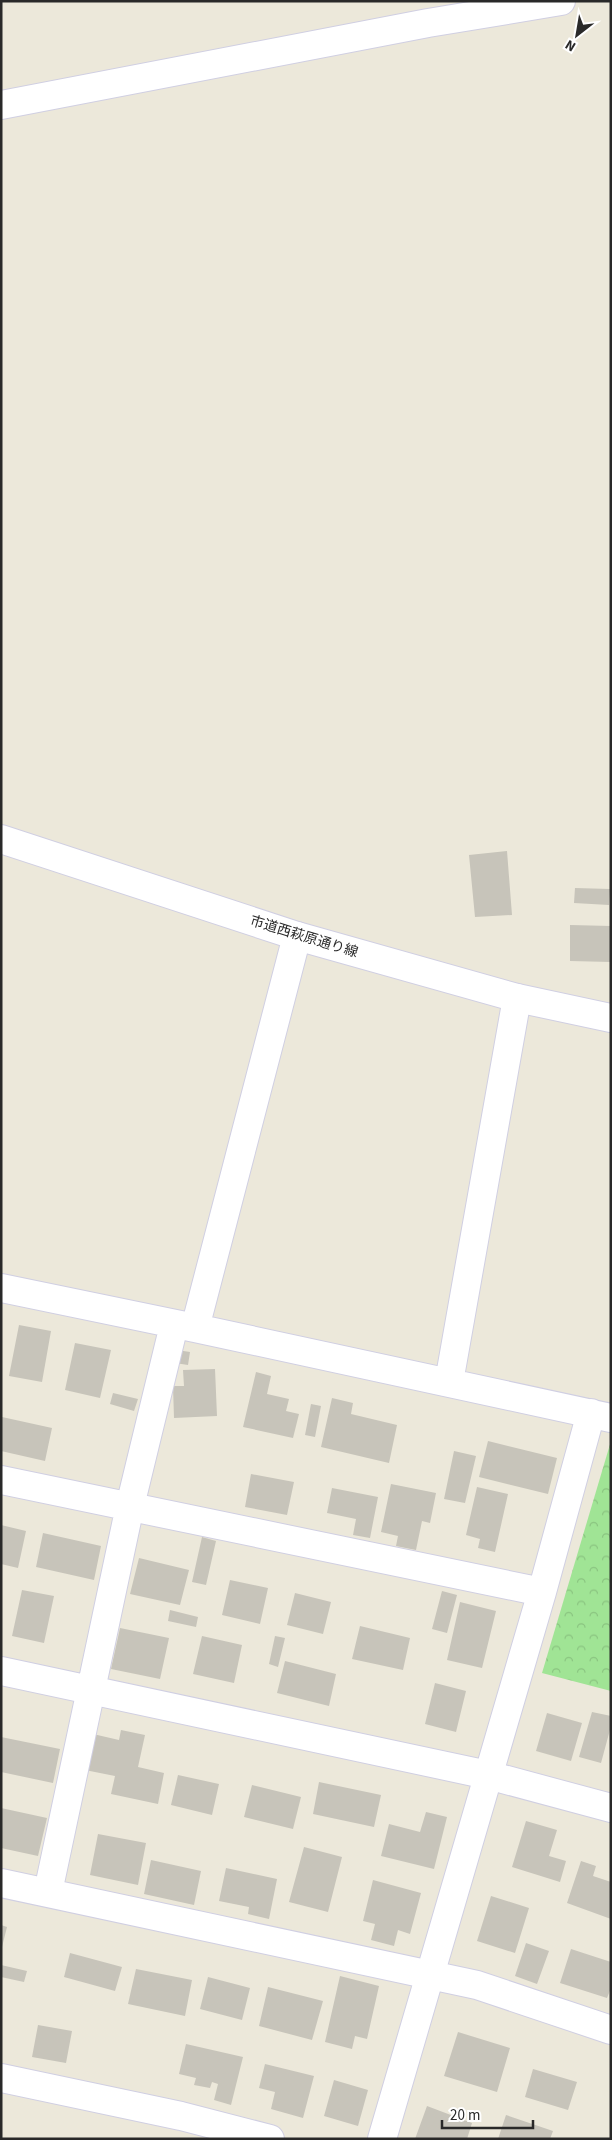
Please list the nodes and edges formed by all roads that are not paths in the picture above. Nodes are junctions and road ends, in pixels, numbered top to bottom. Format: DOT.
graph roads {
  1 [pos="561,1"];
  2 [pos="1,105"];
  3 [pos="1,839"];
  4 [pos="297,936"];
  5 [pos="517,998"];
  6 [pos="611,1018"];
  7 [pos="1,1288"];
  8 [pos="184,1326"];
  9 [pos="449,1382"];
  10 [pos="601,1416"];
  11 [pos="1,1480"];
  12 [pos="130,1506"];
  13 [pos="542,1592"];
  14 [pos="1,1671"];
  15 [pos="92,1690"];
  16 [pos="488,1775"];
  17 [pos="611,1808"];
  18 [pos="1,1883"];
  19 [pos="48,1892"];
  20 [pos="429,1976"];
  21 [pos="611,2030"];
  22 [pos="1,2078"];
  23 [pos="270,2139"];
  24 [pos="382,2139"];
  1 -- 2 [label="street"];
  3 -- 4 [label="street, 市道西萩原通り線"];
  4 -- 5 [label="street, 市道西萩原通り線"];
  4 -- 8 [label="street"];
  5 -- 6 [label="street, 市道西萩原通り線"];
  5 -- 9 [label="street"];
  7 -- 8 [label="street"];
  8 -- 9 [label="street"];
  8 -- 12 [label="street"];
  9 -- 10 [label="street"];
  10 -- 13 [label="street"];
  11 -- 12 [label="street"];
  12 -- 13 [label="street"];
  12 -- 15 [label="street"];
  13 -- 16 [label="street"];
  14 -- 15 [label="street"];
  15 -- 16 [label="street"];
  15 -- 19 [label="street"];
  16 -- 17 [label="street"];
  16 -- 20 [label="street"];
  18 -- 19 [label="street"];
  19 -- 20 [label="street"];
  20 -- 21 [label="street"];
  20 -- 24 [label="street"];
  22 -- 23 [label="street"];
}
